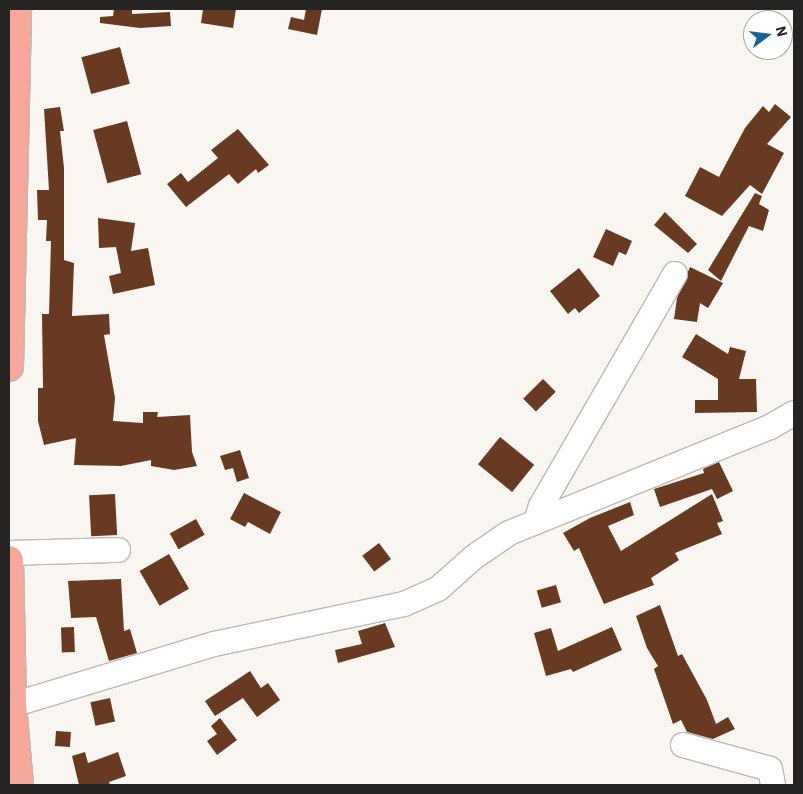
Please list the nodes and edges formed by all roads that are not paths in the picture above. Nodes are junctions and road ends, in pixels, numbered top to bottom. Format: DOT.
graph roads {
  1 [pos="17,9"];
  2 [pos="675,274"];
  3 [pos="9,367"];
  4 [pos="794,413"];
  5 [pos="536,522"];
  6 [pos="118,550"];
  7 [pos="9,553"];
  8 [pos="9,560"];
  9 [pos="12,705"];
  10 [pos="683,745"];
  11 [pos="19,785"];
  12 [pos="772,785"];
  1 -- 3 [label="main road"];
  2 -- 5 [label="street"];
  4 -- 5 [label="street"];
  5 -- 9 [label="street"];
  6 -- 7 [label="street"];
  8 -- 9 [label="main road"];
  9 -- 11 [label="main road"];
  10 -- 12 [label="street"];
}
